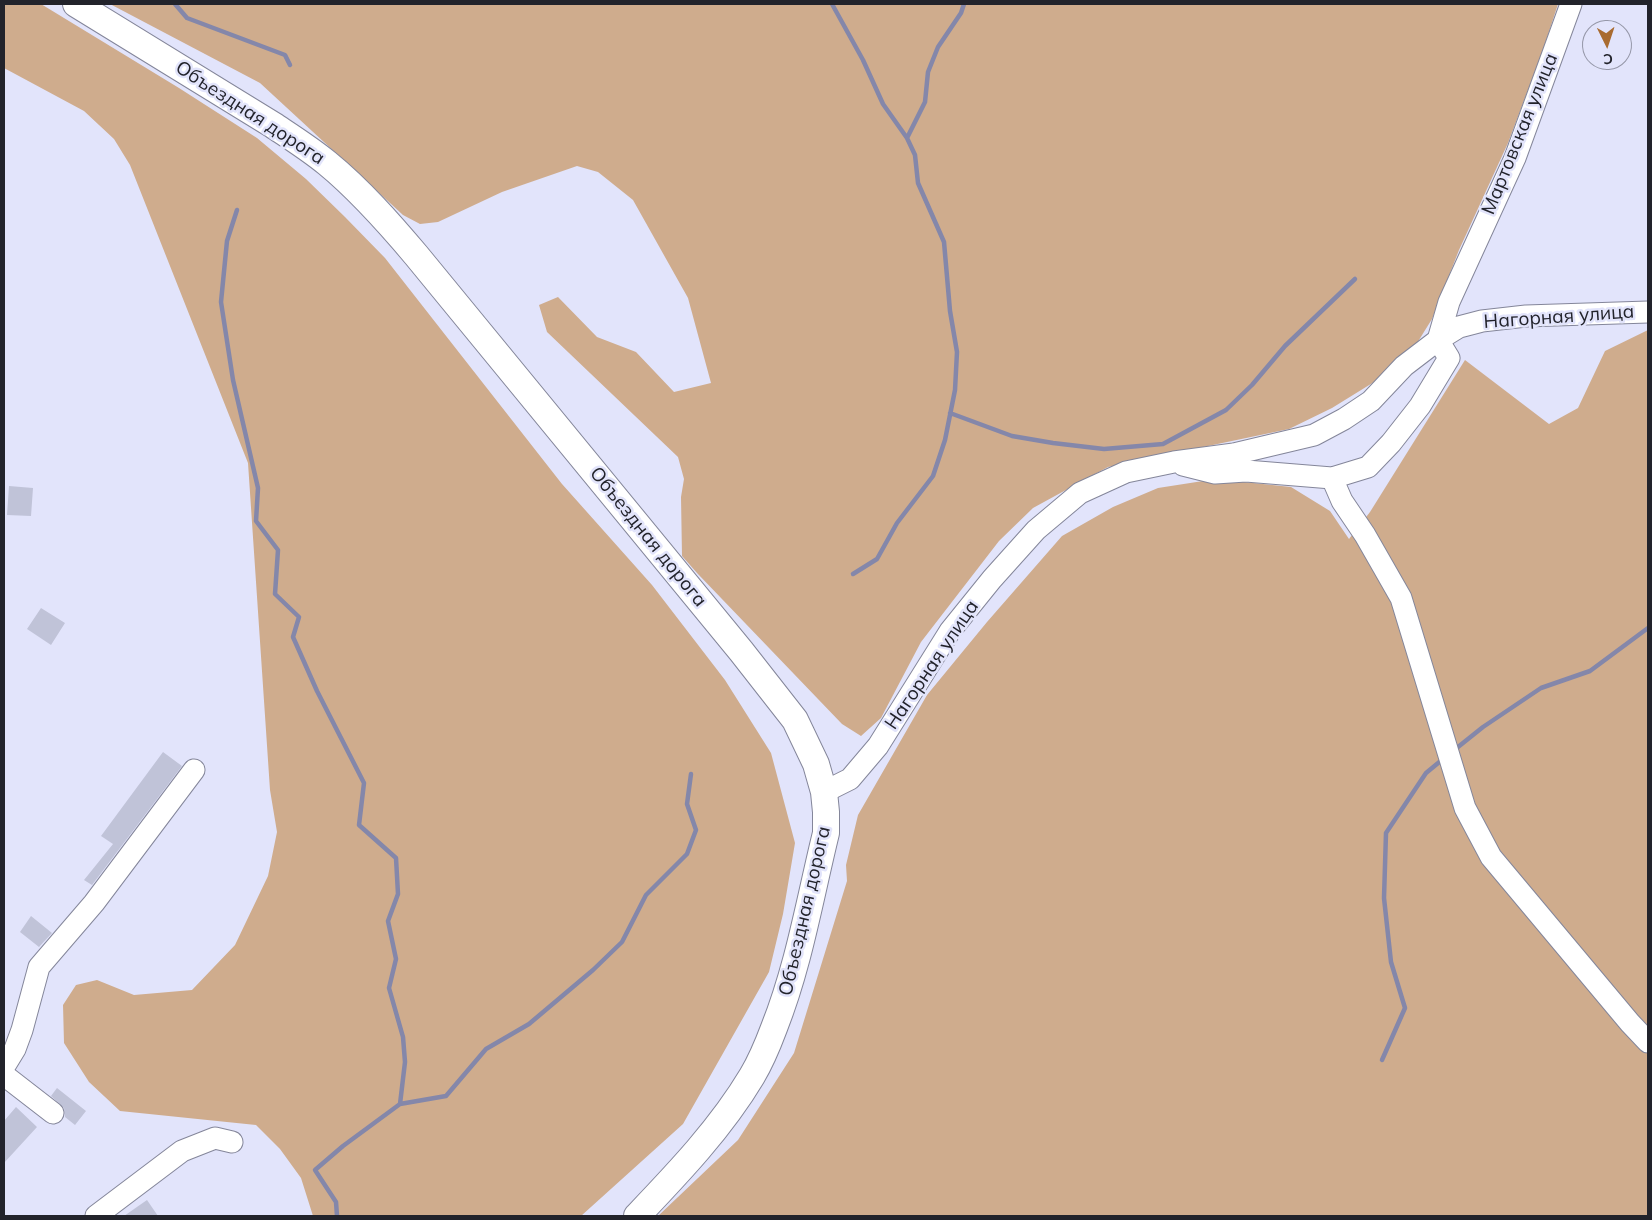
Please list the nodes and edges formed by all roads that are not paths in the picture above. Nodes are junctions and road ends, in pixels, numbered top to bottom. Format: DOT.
graph roads {
  1 [pos="76,4"];
  2 [pos="1571,4"];
  3 [pos="1648,312"];
  4 [pos="1438,340"];
  5 [pos="1174,462"];
  6 [pos="1332,478"];
  7 [pos="194,770"];
  8 [pos="824,792"];
  9 [pos="1648,1042"];
  10 [pos="4,1067"];
  11 [pos="4,1074"];
  12 [pos="53,1114"];
  13 [pos="232,1142"];
  14 [pos="96,1216"];
  15 [pos="636,1216"];
  1 -- 8 [label="main road, Объездная дорога"];
  2 -- 4 [label="street, Мартовская улица"];
  3 -- 4 [label="street, Нагорная улица"];
  4 -- 5 [label="street, Нагорная улица"];
  4 -- 6 [label="street"];
  5 -- 6 [label="street"];
  5 -- 8 [label="street, Нагорная улица"];
  6 -- 9 [label="street"];
  7 -- 10 [label="street"];
  8 -- 15 [label="main road, Объездная дорога"];
  11 -- 12 [label="street"];
  13 -- 14 [label="street"];
}
